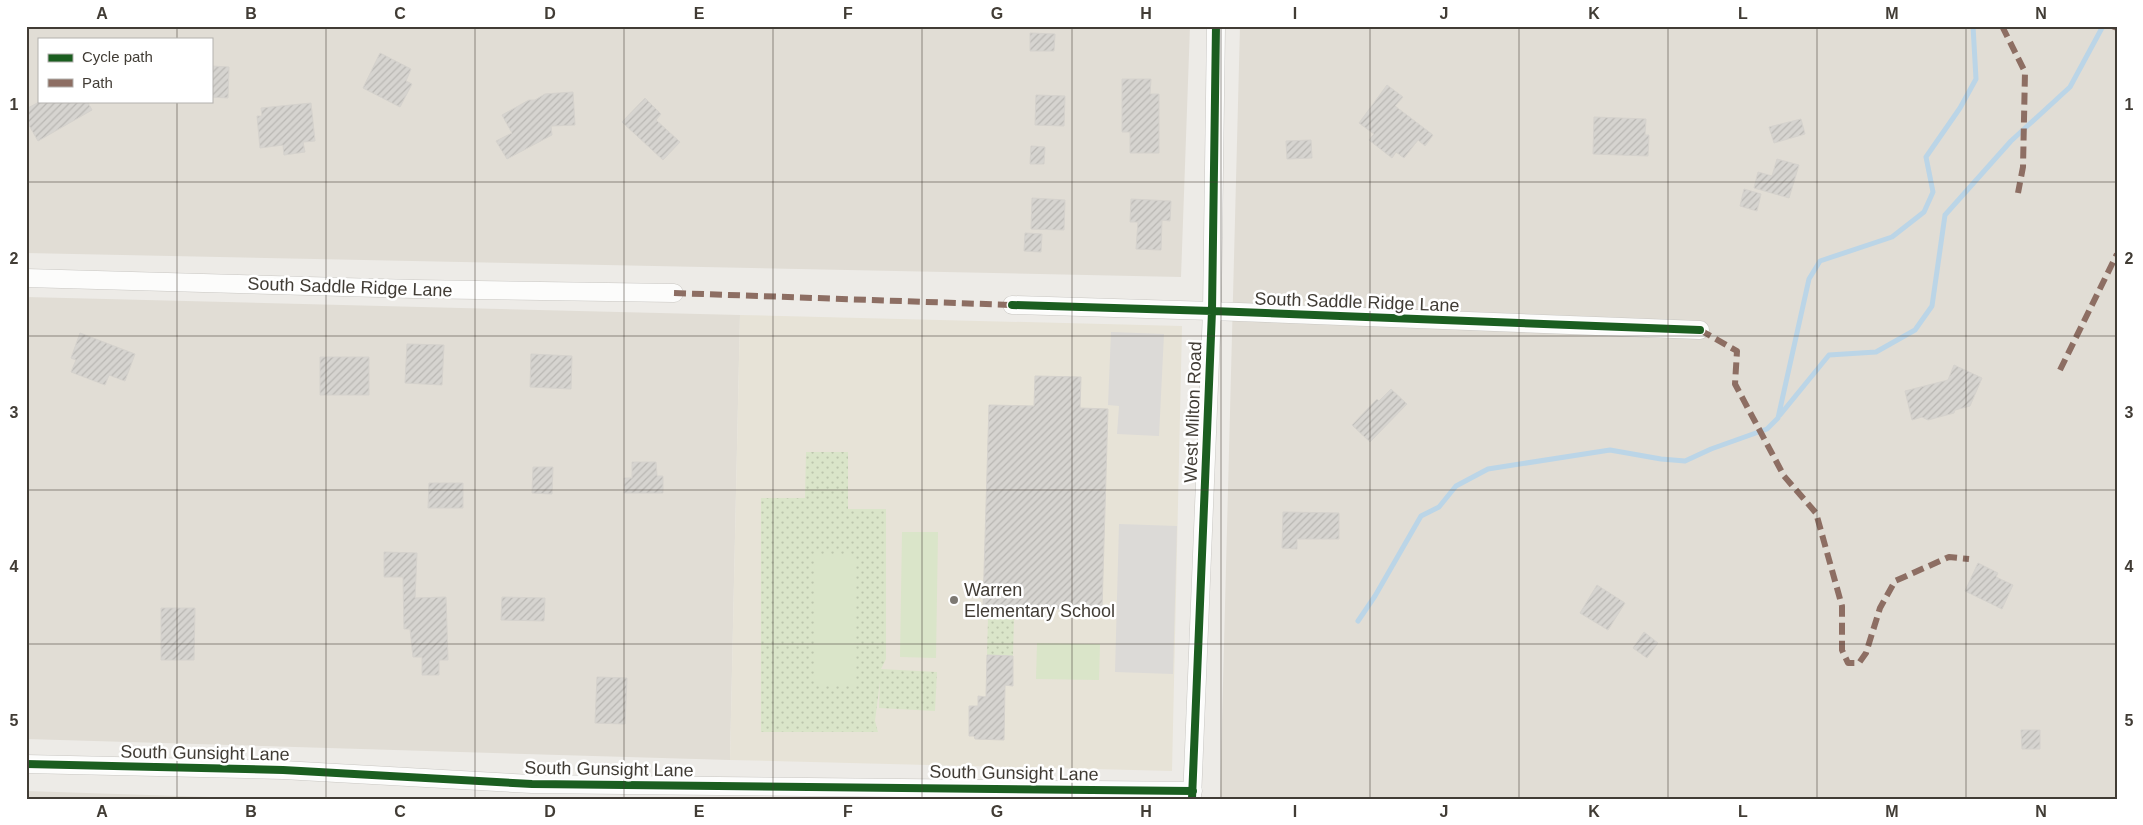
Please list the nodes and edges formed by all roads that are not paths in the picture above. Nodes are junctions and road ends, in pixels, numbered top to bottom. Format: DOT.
graph roads {
  1 [pos="1216,26"];
  2 [pos="26,278"];
  3 [pos="674,293"];
  4 [pos="1012,305"];
  5 [pos="1212,311"];
  6 [pos="1700,330"];
  7 [pos="26,764"];
  8 [pos="1192,795"];
  1 -- 5 [label="street, West Milton Road"];
  2 -- 3 [label="street, South Saddle Ridge Lane"];
  4 -- 5 [label="street, South Saddle Ridge Lane"];
  5 -- 6 [label="street, South Saddle Ridge Lane"];
  5 -- 8 [label="street, West Milton Road"];
  7 -- 8 [label="street, South Gunsight Lane"];
}
